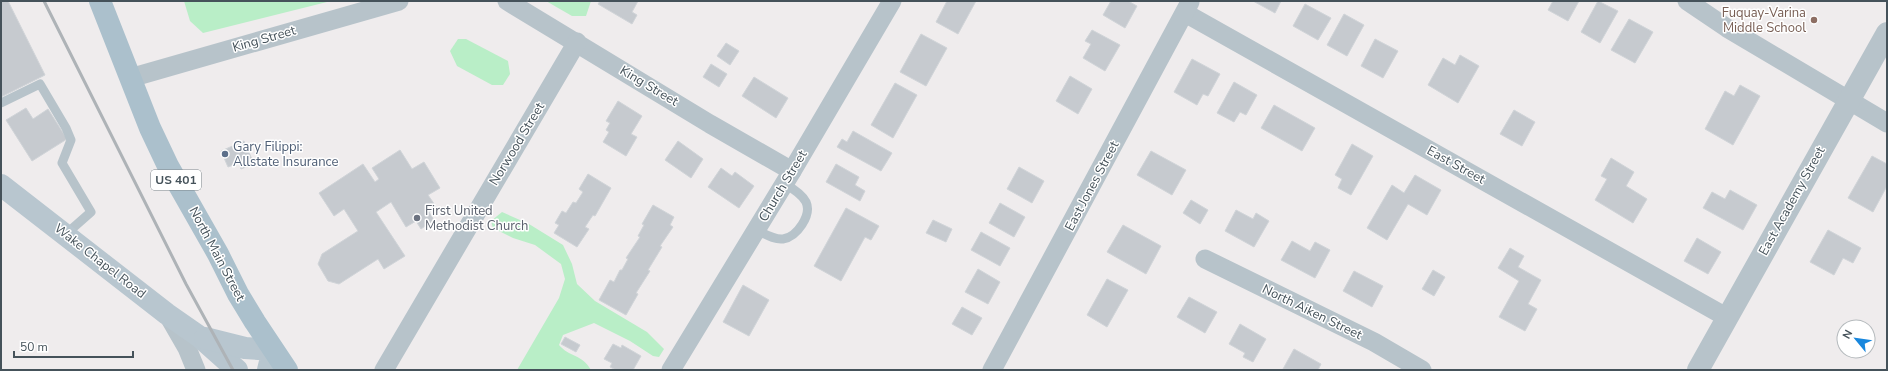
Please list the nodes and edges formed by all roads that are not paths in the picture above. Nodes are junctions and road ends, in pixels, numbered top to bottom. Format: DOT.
graph roads {
  1 [pos="100,1"];
  2 [pos="399,1"];
  3 [pos="506,1"];
  4 [pos="892,1"];
  5 [pos="1687,1"];
  6 [pos="1188,7"];
  7 [pos="1887,33"];
  8 [pos="577,42"];
  9 [pos="130,78"];
  10 [pos="1848,101"];
  11 [pos="1,103"];
  12 [pos="1887,123"];
  13 [pos="789,177"];
  14 [pos="1,185"];
  15 [pos="756,230"];
  16 [pos="66,234"];
  17 [pos="1205,259"];
  18 [pos="167,314"];
  19 [pos="1728,318"];
  20 [pos="200,337"];
  21 [pos="270,360"];
  22 [pos="1419,369"];
  23 [pos="196,370"];
  24 [pos="237,370"];
  25 [pos="288,370"];
  26 [pos="384,370"];
  27 [pos="671,370"];
  28 [pos="992,370"];
  29 [pos="1698,370"];
  1 -- 9 [label="main road, North Main Street / US 401"];
  2 -- 9 [label="street, King Street"];
  3 -- 8 [label="street, King Street"];
  4 -- 13 [label="street, Church Street"];
  5 -- 10 [label="street"];
  6 -- 19 [label="street, East Street"];
  6 -- 28 [label="street, East Jones Street"];
  7 -- 10 [label="street, East Academy Street"];
  8 -- 13 [label="street, King Street"];
  8 -- 26 [label="street, Norwood Street"];
  9 -- 21 [label="main road, North Main Street / US 401"];
  10 -- 12 [label="street"];
  10 -- 19 [label="street, East Academy Street"];
  11 -- 16 [label="lane"];
  13 -- 15 [label="street, Church Street"];
  13 -- 15 [label="lane"];
  14 -- 16 [label="main road, Wake Chapel Road"];
  15 -- 27 [label="street, Church Street"];
  16 -- 18 [label="main road, Wake Chapel Road"];
  17 -- 22 [label="street, North Aiken Street"];
  18 -- 20 [label="main road, Wake Chapel Road"];
  18 -- 23 [label="street"];
  19 -- 29 [label="street, East Academy Street"];
  20 -- 21 [label="main road, Wake Chapel Road"];
  20 -- 24 [label="main road, Wake Chapel Road"];
  21 -- 25 [label="main road, North Main Street / US 401"];
}
